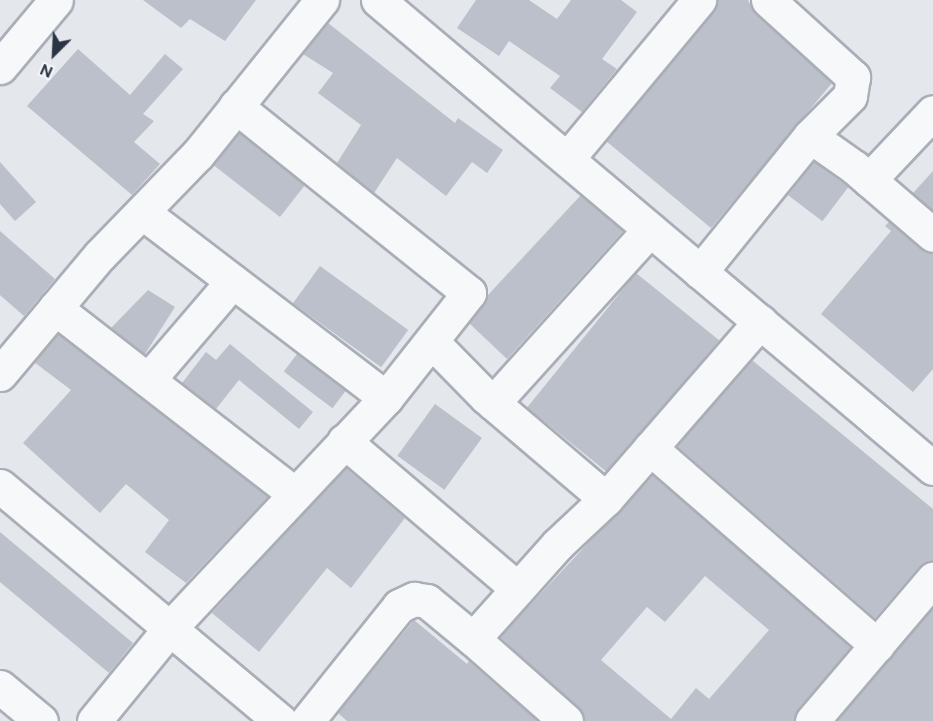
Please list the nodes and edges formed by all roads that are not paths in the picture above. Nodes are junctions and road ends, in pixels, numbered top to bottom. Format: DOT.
graph roads {
  1 [pos="56,0"];
  2 [pos="322,0"];
  3 [pos="378,0"];
  4 [pos="768,0"];
  5 [pos="681,6"];
  6 [pos="0,67"];
  7 [pos="236,106"];
  8 [pos="933,112"];
  9 [pos="810,136"];
  10 [pos="567,159"];
  11 [pos="869,180"];
  12 [pos="142,212"];
  13 [pos="650,229"];
  14 [pos="933,235"];
  15 [pos="700,272"];
  16 [pos="233,281"];
  17 [pos="55,308"];
  18 [pos="760,322"];
  19 [pos="433,343"];
  20 [pos="0,374"];
  21 [pos="148,380"];
  22 [pos="386,398"];
  23 [pos="494,402"];
  24 [pos="344,441"];
  25 [pos="650,448"];
  26 [pos="933,468"];
  27 [pos="0,486"];
  28 [pos="295,494"];
  29 [pos="606,500"];
  30 [pos="933,579"];
  31 [pos="518,589"];
  32 [pos="170,628"];
  33 [pos="473,639"];
  34 [pos="877,645"];
  35 [pos="0,687"];
  36 [pos="41,721"];
  37 [pos="94,721"];
  38 [pos="280,721"];
  39 [pos="307,721"];
  40 [pos="566,721"];
  41 [pos="812,721"];
  1 -- 6 [label="street"];
  2 -- 7 [label="street"];
  3 -- 10 [label="street"];
  4 -- 9 [label="street"];
  5 -- 10 [label="street"];
  7 -- 12 [label="street"];
  7 -- 19 [label="street"];
  8 -- 11 [label="street"];
  9 -- 11 [label="street"];
  9 -- 15 [label="street"];
  10 -- 13 [label="street"];
  11 -- 14 [label="street"];
  12 -- 16 [label="street"];
  12 -- 17 [label="street"];
  13 -- 15 [label="street"];
  13 -- 23 [label="street"];
  15 -- 18 [label="street"];
  16 -- 21 [label="street"];
  16 -- 22 [label="street"];
  17 -- 20 [label="street"];
  17 -- 21 [label="street"];
  18 -- 25 [label="street"];
  18 -- 26 [label="street"];
  19 -- 22 [label="street"];
  19 -- 23 [label="street"];
  21 -- 28 [label="street"];
  22 -- 24 [label="street"];
  23 -- 29 [label="street"];
  24 -- 28 [label="street"];
  24 -- 31 [label="street"];
  25 -- 29 [label="street"];
  25 -- 34 [label="street"];
  27 -- 32 [label="street"];
  28 -- 32 [label="street"];
  29 -- 31 [label="street"];
  30 -- 34 [label="street"];
  31 -- 33 [label="street"];
  32 -- 37 [label="street"];
  32 -- 38 [label="street"];
  33 -- 39 [label="street"];
  33 -- 40 [label="street"];
  34 -- 41 [label="street"];
  35 -- 36 [label="street"];
}
